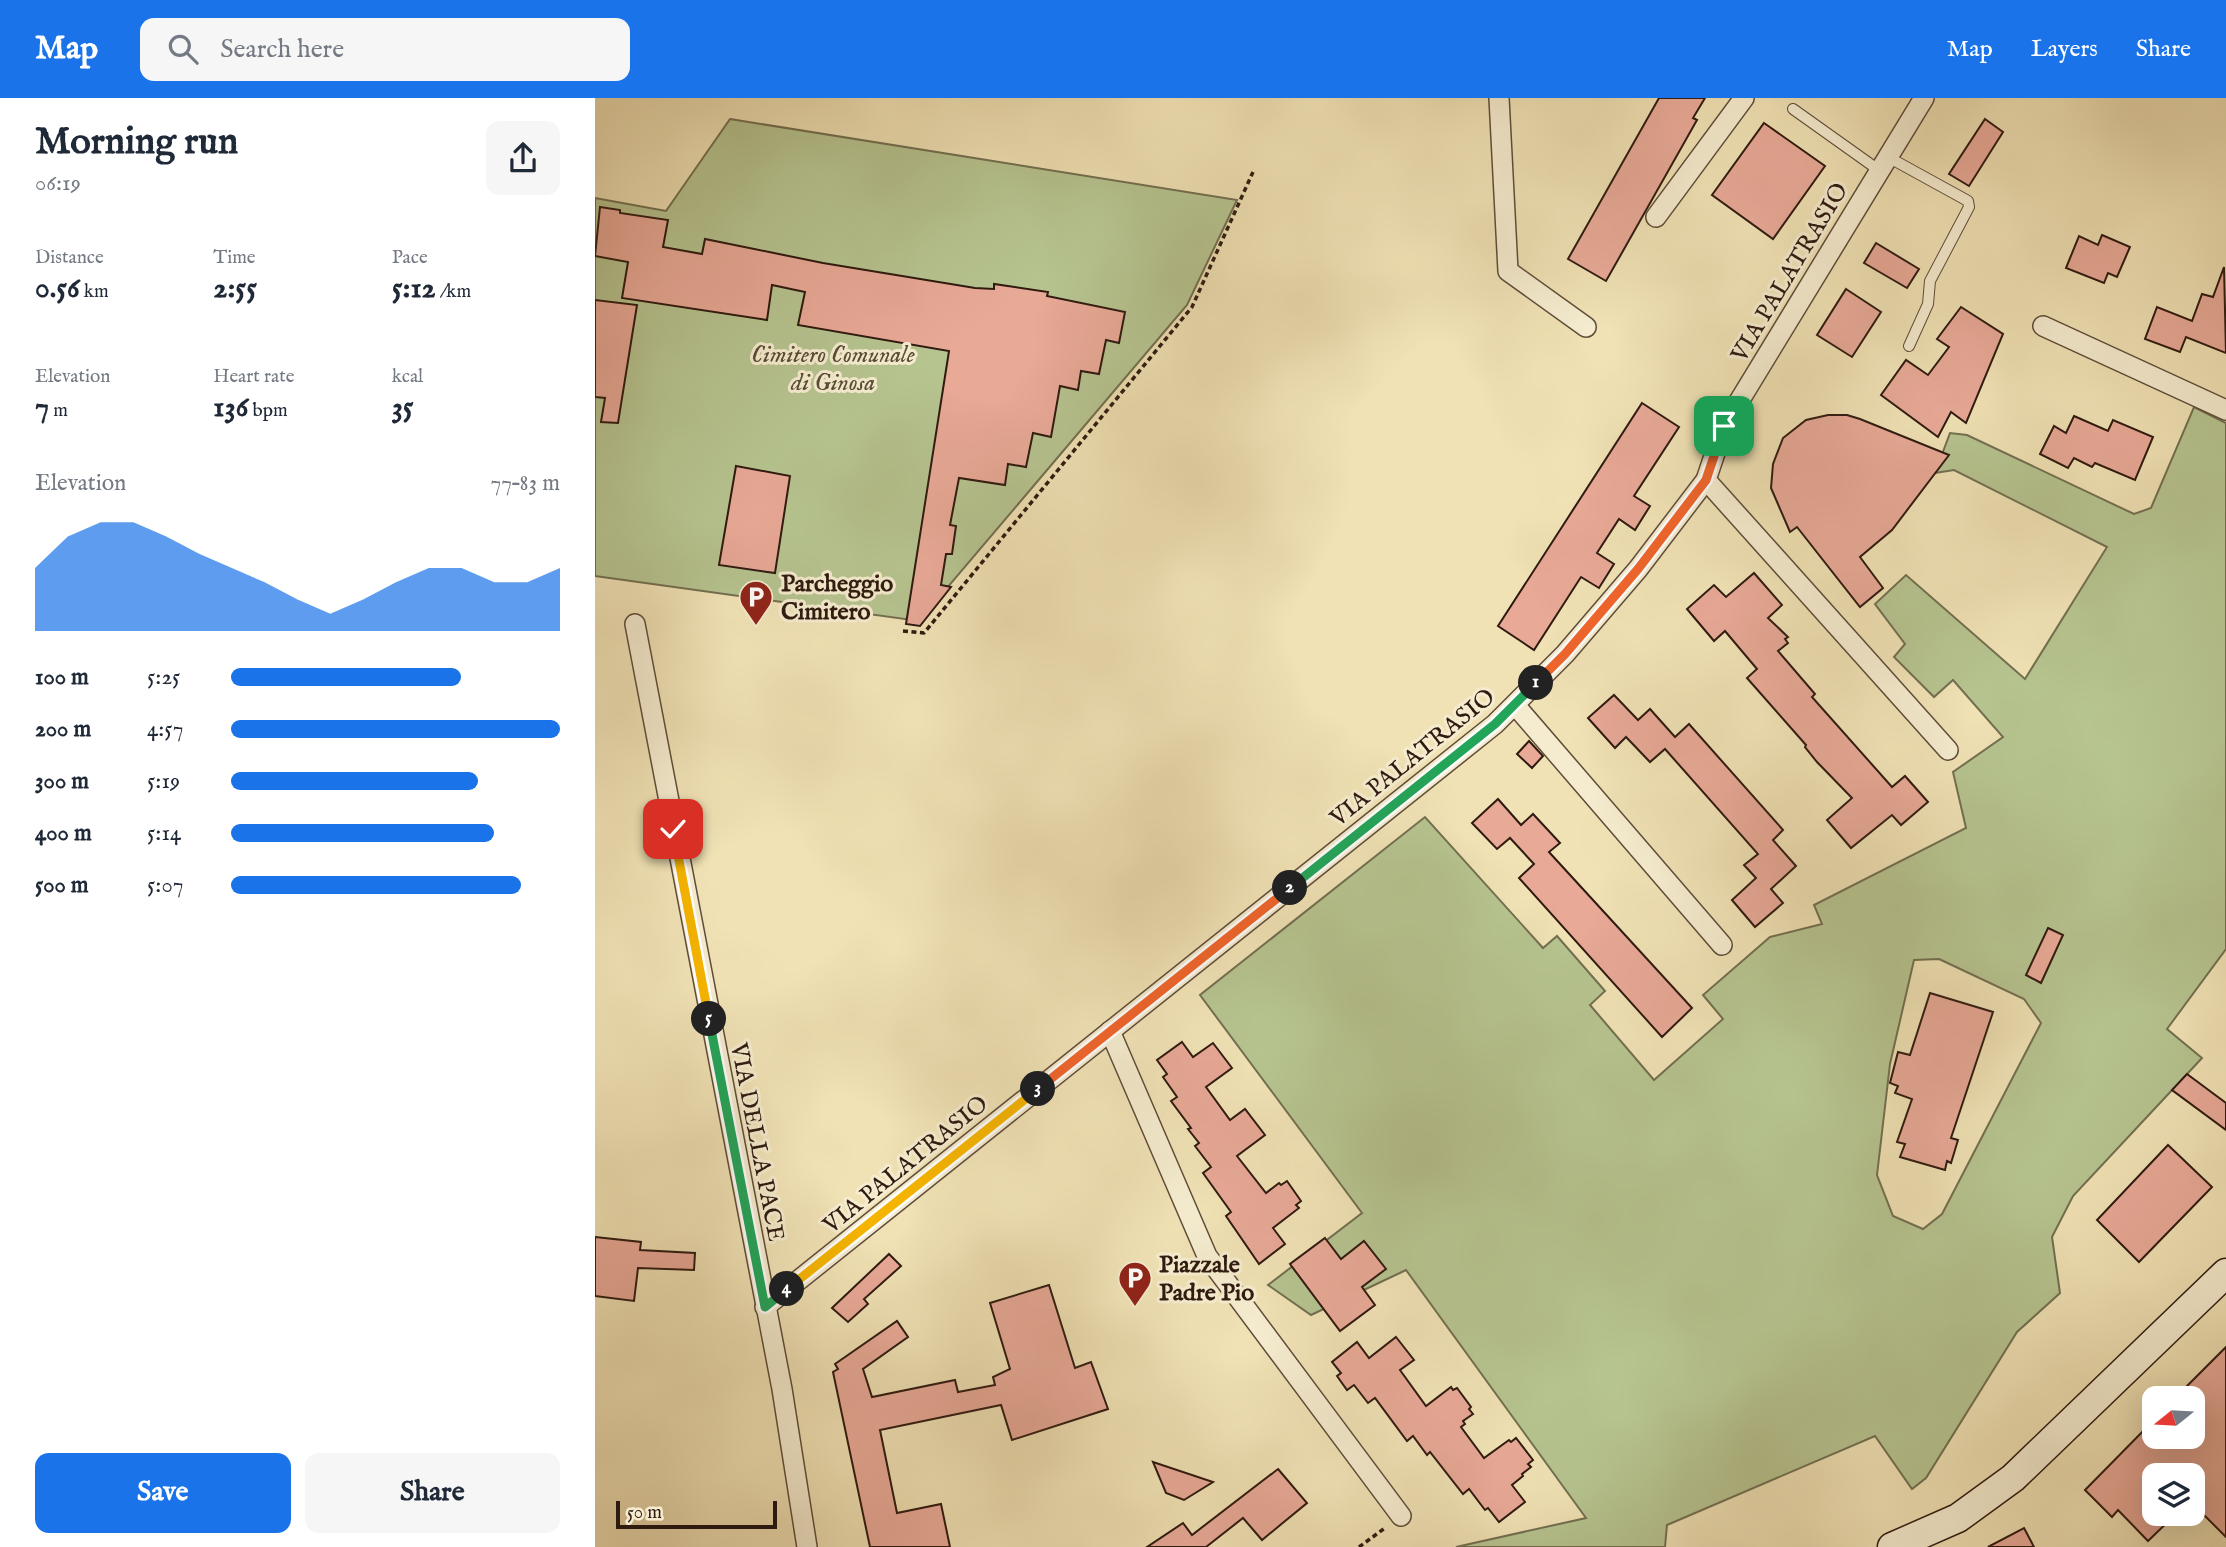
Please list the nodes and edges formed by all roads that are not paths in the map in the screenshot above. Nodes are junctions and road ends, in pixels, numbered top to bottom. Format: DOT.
graph roads {
  1 [pos="1499,98"];
  2 [pos="1744,98"];
  3 [pos="1924,98"];
  4 [pos="1793,109"];
  5 [pos="1884,164"];
  6 [pos="1656,217"];
  7 [pos="2043,326"];
  8 [pos="1586,327"];
  9 [pos="1909,346"];
  10 [pos="2226,411"];
  11 [pos="1706,480"];
  12 [pos="635,624"];
  13 [pos="1514,705"];
  14 [pos="1948,750"];
  15 [pos="1722,945"];
  16 [pos="1110,1031"];
  17 [pos="2226,1273"];
  18 [pos="765,1307"];
  19 [pos="1401,1516"];
  20 [pos="807,1547"];
  21 [pos="1892,1547"];
  1 -- 8 [label="street"];
  2 -- 6 [label="street"];
  3 -- 5 [label="street, VIA PALATRASIO"];
  4 -- 5 [label="lane"];
  5 -- 9 [label="lane"];
  5 -- 11 [label="street, VIA PALATRASIO"];
  7 -- 10 [label="street"];
  11 -- 13 [label="street, VIA PALATRASIO"];
  11 -- 14 [label="street"];
  12 -- 18 [label="street, VIA DELLA PACE"];
  13 -- 15 [label="street"];
  13 -- 16 [label="street, VIA PALATRASIO"];
  16 -- 18 [label="street, VIA PALATRASIO"];
  16 -- 19 [label="street"];
  17 -- 21 [label="street"];
  18 -- 20 [label="street, VIA DELLA PACE"];
}
